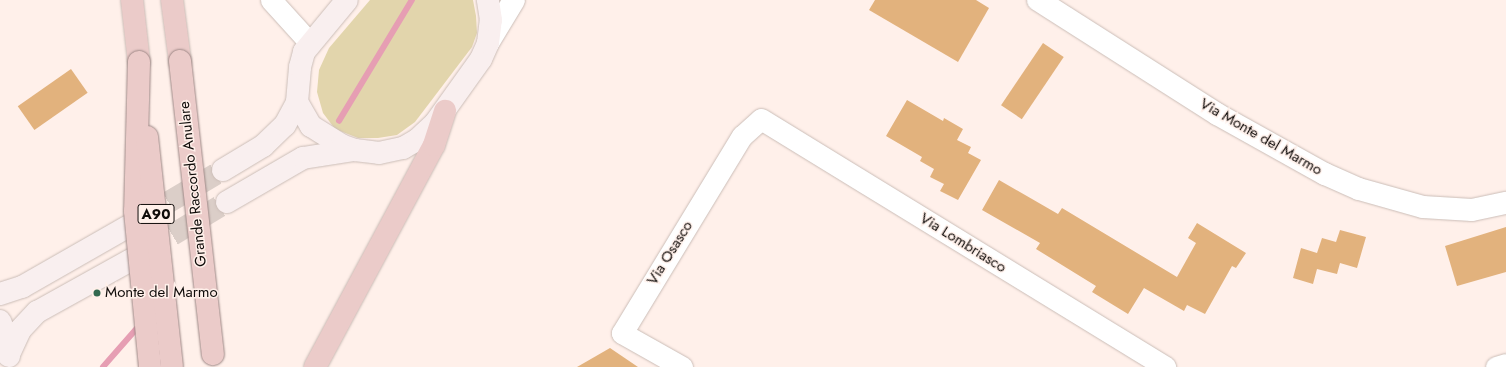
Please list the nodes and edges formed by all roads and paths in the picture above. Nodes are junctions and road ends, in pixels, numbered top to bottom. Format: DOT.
graph roads {
  1 [pos="132,0"];
  2 [pos="172,0"];
  3 [pos="271,0"];
  4 [pos="347,0"];
  5 [pos="488,0"];
  6 [pos="514,0"];
  7 [pos="1038,0"];
  8 [pos="310,43"];
  9 [pos="488,43"];
  10 [pos="139,62"];
  11 [pos="297,102"];
  12 [pos="445,111"];
  13 [pos="761,119"];
  14 [pos="355,150"];
  15 [pos="223,170"];
  16 [pos="227,202"];
  17 [pos="1506,203"];
  18 [pos="127,227"];
  19 [pos="131,260"];
  20 [pos="0,294"];
  21 [pos="0,321"];
  22 [pos="9,360"];
  23 [pos="214,360"];
  24 [pos="1506,364"];
  25 [pos="172,366"];
  26 [pos="150,367"];
  27 [pos="315,367"];
  28 [pos="682,367"];
  29 [pos="1165,367"];
  30 [pos="1496,367"];
  1 -- 10 [label="highway, A90"];
  2 -- 23 [label="highway, Grande Raccordo Anulare / A90, bridge"];
  3 -- 8 [label="street"];
  4 -- 8 [label="main road"];
  5 -- 9 [label="main road"];
  6 -- 9 [label="street"];
  7 -- 17 [label="street, Via Monte del Marmo"];
  8 -- 11 [label="main road"];
  9 -- 12 [label="main road"];
  10 -- 25 [label="highway, A90, bridge"];
  10 -- 26 [label="highway, bridge"];
  11 -- 14 [label="main road"];
  11 -- 15 [label="main road"];
  12 -- 14 [label="main road"];
  12 -- 27 [label="highway"];
  13 -- 28 [label="street, Via Osasco"];
  13 -- 29 [label="street, Via Lombriasco"];
  14 -- 16 [label="main road"];
  18 -- 20 [label="main road"];
  19 -- 22 [label="main road"];
  21 -- 22 [label="main road"];
  24 -- 30 [label="street"];
}
